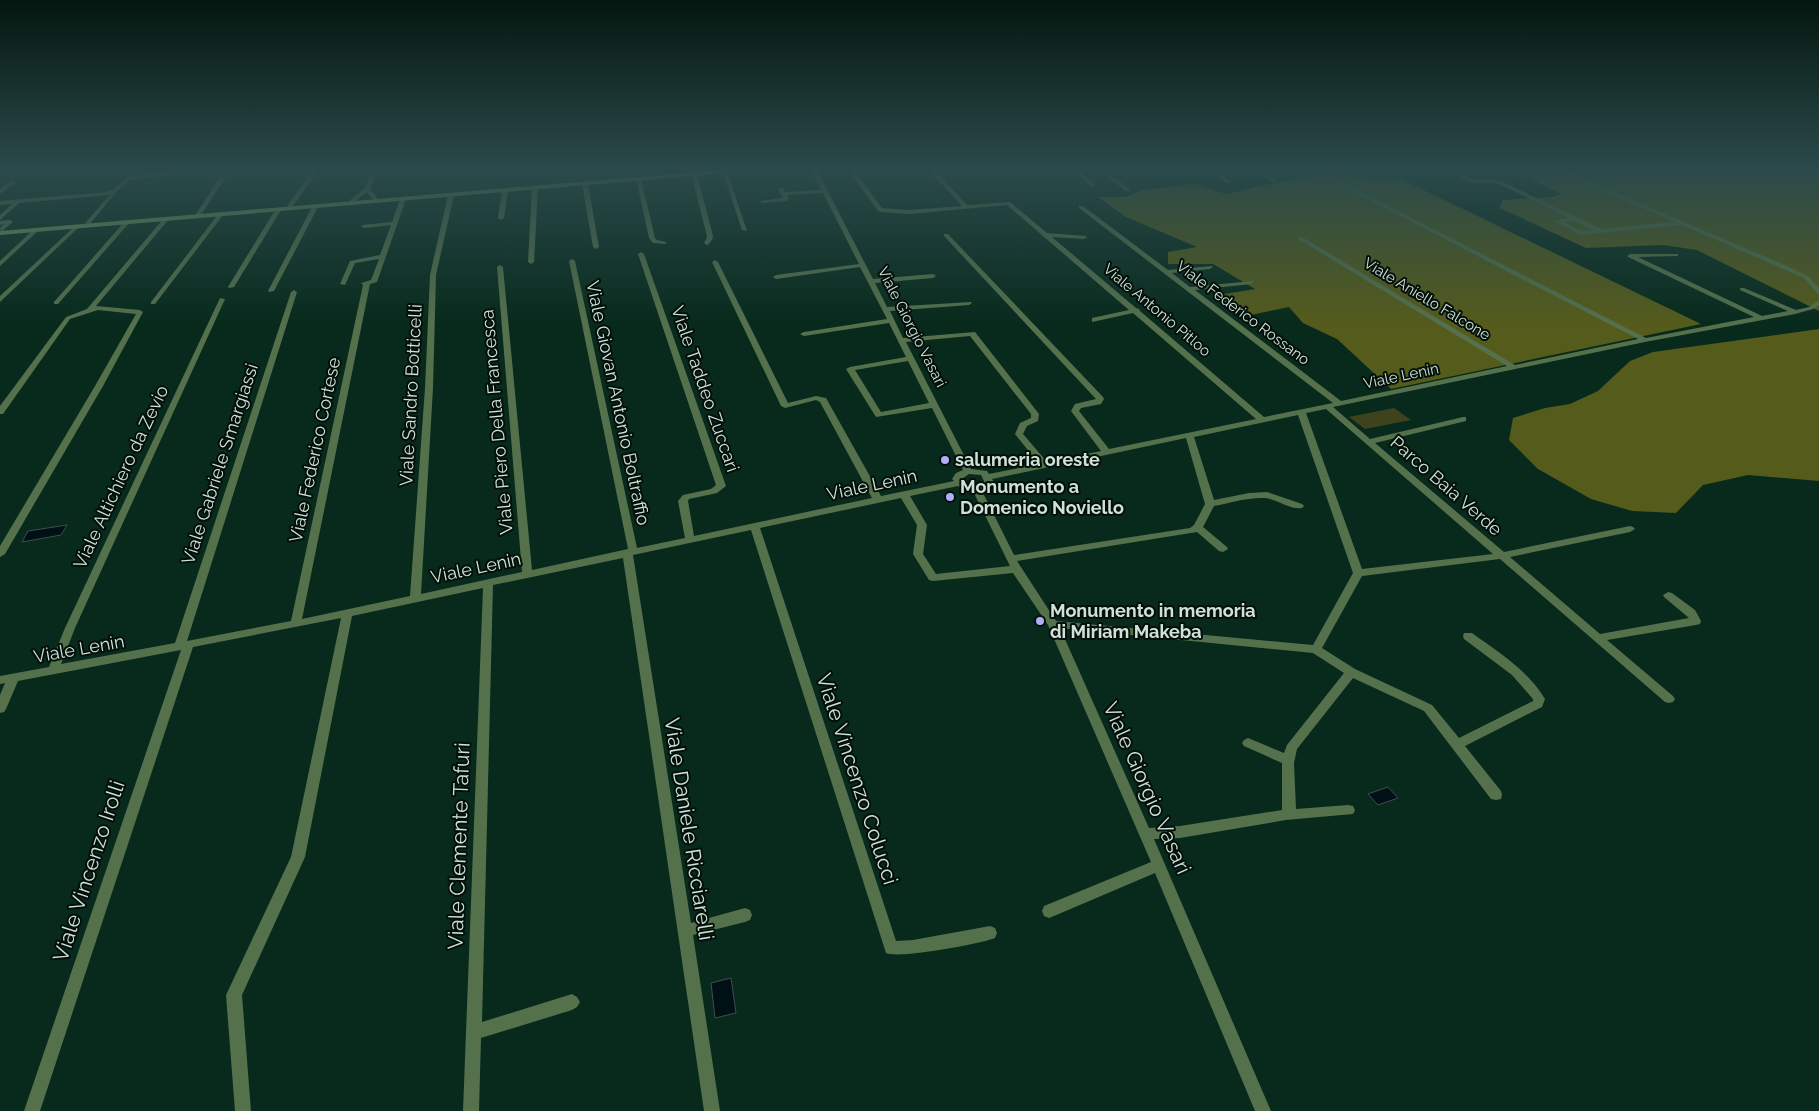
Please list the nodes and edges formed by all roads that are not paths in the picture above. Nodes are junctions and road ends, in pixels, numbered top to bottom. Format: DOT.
graph roads {
  1 [pos="102,222"];
  2 [pos="127,222"];
  3 [pos="164,222"];
  4 [pos="215,222"];
  5 [pos="271,222"];
  6 [pos="307,222"];
  7 [pos="445,222"];
  8 [pos="533,222"];
  9 [pos="592,222"];
  10 [pos="648,222"];
  11 [pos="706,222"];
  12 [pos="742,222"];
  13 [pos="840,222"];
  14 [pos="1030,222"];
  15 [pos="1100,222"];
  16 [pos="1415,222"];
  17 [pos="1560,222"];
  18 [pos="1582,222"];
  19 [pos="0,223"];
  20 [pos="88,223"];
  21 [pos="395,223"];
  22 [pos="1684,223"];
  23 [pos="76,226"];
  24 [pos="364,226"];
  25 [pos="36,230"];
  26 [pos="745,230"];
  27 [pos="0,231"];
  28 [pos="1600,231"];
  29 [pos="946,235"];
  30 [pos="1046,235"];
  31 [pos="1084,237"];
  32 [pos="1300,238"];
  33 [pos="706,242"];
  34 [pos="664,243"];
  35 [pos="596,247"];
  36 [pos="642,254"];
  37 [pos="1676,255"];
  38 [pos="382,257"];
  39 [pos="572,261"];
  40 [pos="531,262"];
  41 [pos="715,262"];
  42 [pos="0,264"];
  43 [pos="862,265"];
  44 [pos="500,267"];
  45 [pos="1210,267"];
  46 [pos="1167,272"];
  47 [pos="933,276"];
  48 [pos="776,277"];
  49 [pos="870,281"];
  50 [pos="1251,282"];
  51 [pos="344,284"];
  52 [pos="231,287"];
  53 [pos="1189,289"];
  54 [pos="1742,289"];
  55 [pos="271,291"];
  56 [pos="294,292"];
  57 [pos="1819,292"];
  58 [pos="222,299"];
  59 [pos="0,300"];
  60 [pos="1819,302"];
  61 [pos="56,303"];
  62 [pos="153,303"];
  63 [pos="969,303"];
  64 [pos="90,309"];
  65 [pos="885,309"];
  66 [pos="1137,310"];
  67 [pos="1795,312"];
  68 [pos="1761,318"];
  69 [pos="1095,320"];
  70 [pos="891,321"];
  71 [pos="804,334"];
  72 [pos="900,340"];
  73 [pos="1645,340"];
  74 [pos="910,359"];
  75 [pos="1515,368"];
  76 [pos="1340,404"];
  77 [pos="933,405"];
  78 [pos="1328,407"];
  79 [pos="0,412"];
  80 [pos="1301,412"];
  81 [pos="1463,419"];
  82 [pos="1263,420"];
  83 [pos="1189,436"];
  84 [pos="1368,442"];
  85 [pos="1107,452"];
  86 [pos="1045,465"];
  87 [pos="968,471"];
  88 [pos="988,477"];
  89 [pos="957,483"];
  90 [pos="977,489"];
  91 [pos="904,494"];
  92 [pos="878,500"];
  93 [pos="1210,504"];
  94 [pos="1299,506"];
  95 [pos="755,526"];
  96 [pos="1198,527"];
  97 [pos="1630,529"];
  98 [pos="690,540"];
  99 [pos="1223,549"];
  100 [pos="630,552"];
  101 [pos="0,554"];
  102 [pos="1502,556"];
  103 [pos="1014,564"];
  104 [pos="1358,573"];
  105 [pos="527,574"];
  106 [pos="488,583"];
  107 [pos="1668,594"];
  108 [pos="415,598"];
  109 [pos="347,613"];
  110 [pos="296,624"];
  111 [pos="1053,624"];
  112 [pos="1468,636"];
  113 [pos="1596,638"];
  114 [pos="183,646"];
  115 [pos="1316,649"];
  116 [pos="53,670"];
  117 [pos="1351,672"];
  118 [pos="13,678"];
  119 [pos="0,680"];
  120 [pos="1669,699"];
  121 [pos="0,709"];
  122 [pos="1248,743"];
  123 [pos="1458,744"];
  124 [pos="1288,760"];
  125 [pos="1496,795"];
  126 [pos="1348,810"];
  127 [pos="1286,814"];
  128 [pos="1146,834"];
  129 [pos="1159,865"];
  130 [pos="1049,911"];
  131 [pos="745,915"];
  132 [pos="684,931"];
  133 [pos="990,933"];
  134 [pos="572,1002"];
  135 [pos="474,1032"];
  136 [pos="32,1111"];
  137 [pos="243,1111"];
  138 [pos="471,1111"];
  139 [pos="712,1111"];
  140 [pos="1263,1111"];
  1 -- 20 [label="main road"];
  2 -- 23 [label="main road"];
  2 -- 61 [label="street"];
  3 -- 64 [label="street"];
  4 -- 62 [label="street"];
  5 -- 52 [label="street"];
  6 -- 55 [label="street"];
  7 -- 108 [label="street, Viale Sandro Botticelli"];
  8 -- 40 [label="street"];
  9 -- 35 [label="street"];
  10 -- 34 [label="street"];
  11 -- 33 [label="street"];
  12 -- 26 [label="street"];
  13 -- 43 [label="street, Viale Giorgio Vasari"];
  14 -- 30 [label="street, Viale Antonio Pitloo"];
  15 -- 46 [label="street, Viale Federico Rossano"];
  16 -- 73 [label="street"];
  17 -- 28 [label="street"];
  18 -- 28 [label="street"];
  19 -- 27 [label="street"];
  20 -- 27 [label="main road"];
  21 -- 24 [label="street"];
  21 -- 38 [label="street"];
  22 -- 28 [label="street"];
  22 -- 57 [label="street"];
  23 -- 25 [label="main road"];
  23 -- 59 [label="street"];
  25 -- 27 [label="main road"];
  25 -- 42 [label="street"];
  29 -- 85 [label="street"];
  30 -- 31 [label="street"];
  30 -- 66 [label="street, Viale Antonio Pitloo"];
  32 -- 75 [label="street, Viale Aniello Falcone"];
  36 -- 98 [label="street, Viale Taddeo Zuccari"];
  37 -- 68 [label="street"];
  38 -- 51 [label="street"];
  38 -- 110 [label="street, Viale Federico Cortese"];
  39 -- 100 [label="street, Viale Giovan Antonio Boltraffio"];
  41 -- 92 [label="street"];
  43 -- 48 [label="street"];
  43 -- 49 [label="street, Viale Giorgio Vasari"];
  44 -- 105 [label="street, Viale Piero Della Francesca"];
  45 -- 46 [label="street"];
  46 -- 53 [label="street, Viale Federico Rossano"];
  47 -- 49 [label="street"];
  49 -- 65 [label="street, Viale Giorgio Vasari"];
  50 -- 53 [label="street"];
  53 -- 76 [label="street, Viale Federico Rossano"];
  54 -- 67 [label="street"];
  56 -- 114 [label="street, Viale Gabriele Smargiassi"];
  58 -- 116 [label="street, Viale Altichiero da Zevio"];
  60 -- 67 [label="street, Viale Lenin"];
  63 -- 65 [label="street"];
  64 -- 79 [label="street"];
  64 -- 101 [label="street"];
  65 -- 70 [label="street, Viale Giorgio Vasari"];
  66 -- 69 [label="street"];
  66 -- 82 [label="street, Viale Antonio Pitloo"];
  67 -- 68 [label="street, Viale Lenin"];
  68 -- 73 [label="street, Viale Lenin"];
  70 -- 71 [label="street"];
  70 -- 72 [label="street, Viale Giorgio Vasari"];
  72 -- 74 [label="street, Viale Giorgio Vasari"];
  72 -- 86 [label="street"];
  73 -- 75 [label="street, Viale Lenin"];
  74 -- 77 [label="street, Viale Giorgio Vasari"];
  74 -- 77 [label="street"];
  75 -- 76 [label="street, Viale Lenin"];
  76 -- 78 [label="street, Viale Lenin"];
  77 -- 87 [label="street, Viale Giorgio Vasari"];
  78 -- 80 [label="street, Viale Lenin"];
  78 -- 84 [label="street, Parco Baia Verde"];
  80 -- 82 [label="street, Viale Lenin"];
  80 -- 104 [label="street"];
  81 -- 84 [label="street, Parco Baia Verde"];
  82 -- 83 [label="street, Viale Lenin"];
  83 -- 85 [label="street, Viale Lenin"];
  83 -- 93 [label="street"];
  84 -- 102 [label="street, Parco Baia Verde"];
  85 -- 86 [label="street, Viale Lenin"];
  86 -- 88 [label="street, Viale Lenin"];
  87 -- 88 [label="street"];
  87 -- 89 [label="street"];
  88 -- 90 [label="street"];
  89 -- 90 [label="street"];
  89 -- 91 [label="street, Viale Lenin"];
  90 -- 103 [label="street, Viale Giorgio Vasari"];
  91 -- 92 [label="street, Viale Lenin"];
  91 -- 103 [label="street"];
  92 -- 95 [label="street, Viale Lenin"];
  93 -- 94 [label="street"];
  93 -- 96 [label="street"];
  95 -- 98 [label="street, Viale Lenin"];
  95 -- 133 [label="street, Viale Vincenzo Colucci"];
  96 -- 99 [label="street"];
  96 -- 103 [label="street"];
  97 -- 102 [label="street, Parco Baia Verde"];
  98 -- 100 [label="street, Viale Lenin"];
  100 -- 105 [label="street, Viale Lenin"];
  100 -- 132 [label="street, Viale Daniele Ricciarelli"];
  102 -- 104 [label="street, Parco Baia Verde"];
  102 -- 113 [label="street, Parco Baia Verde"];
  103 -- 111 [label="street, Viale Giorgio Vasari"];
  104 -- 115 [label="street"];
  105 -- 106 [label="street, Viale Lenin"];
  106 -- 108 [label="street, Viale Lenin"];
  106 -- 135 [label="street, Viale Clemente Tafuri"];
  107 -- 113 [label="street"];
  108 -- 109 [label="street, Viale Lenin"];
  109 -- 110 [label="street, Viale Lenin"];
  109 -- 137 [label="street"];
  110 -- 114 [label="street, Viale Lenin"];
  111 -- 115 [label="street"];
  111 -- 128 [label="street, Viale Giorgio Vasari"];
  112 -- 123 [label="street"];
  113 -- 120 [label="street, Parco Baia Verde"];
  114 -- 116 [label="street, Viale Lenin"];
  114 -- 136 [label="street, Viale Vincenzo Irolli"];
  115 -- 117 [label="street"];
  116 -- 118 [label="street, Viale Lenin"];
  117 -- 123 [label="street"];
  117 -- 124 [label="street"];
  118 -- 119 [label="street, Viale Lenin"];
  118 -- 121 [label="street"];
  122 -- 124 [label="street"];
  123 -- 125 [label="street"];
  124 -- 127 [label="street"];
  126 -- 127 [label="street"];
  127 -- 128 [label="street"];
  128 -- 129 [label="street, Viale Giorgio Vasari"];
  129 -- 130 [label="street"];
  129 -- 140 [label="street, Viale Giorgio Vasari"];
  131 -- 132 [label="street"];
  132 -- 139 [label="street, Viale Daniele Ricciarelli"];
  134 -- 135 [label="street"];
  135 -- 138 [label="street, Viale Clemente Tafuri"];
}
